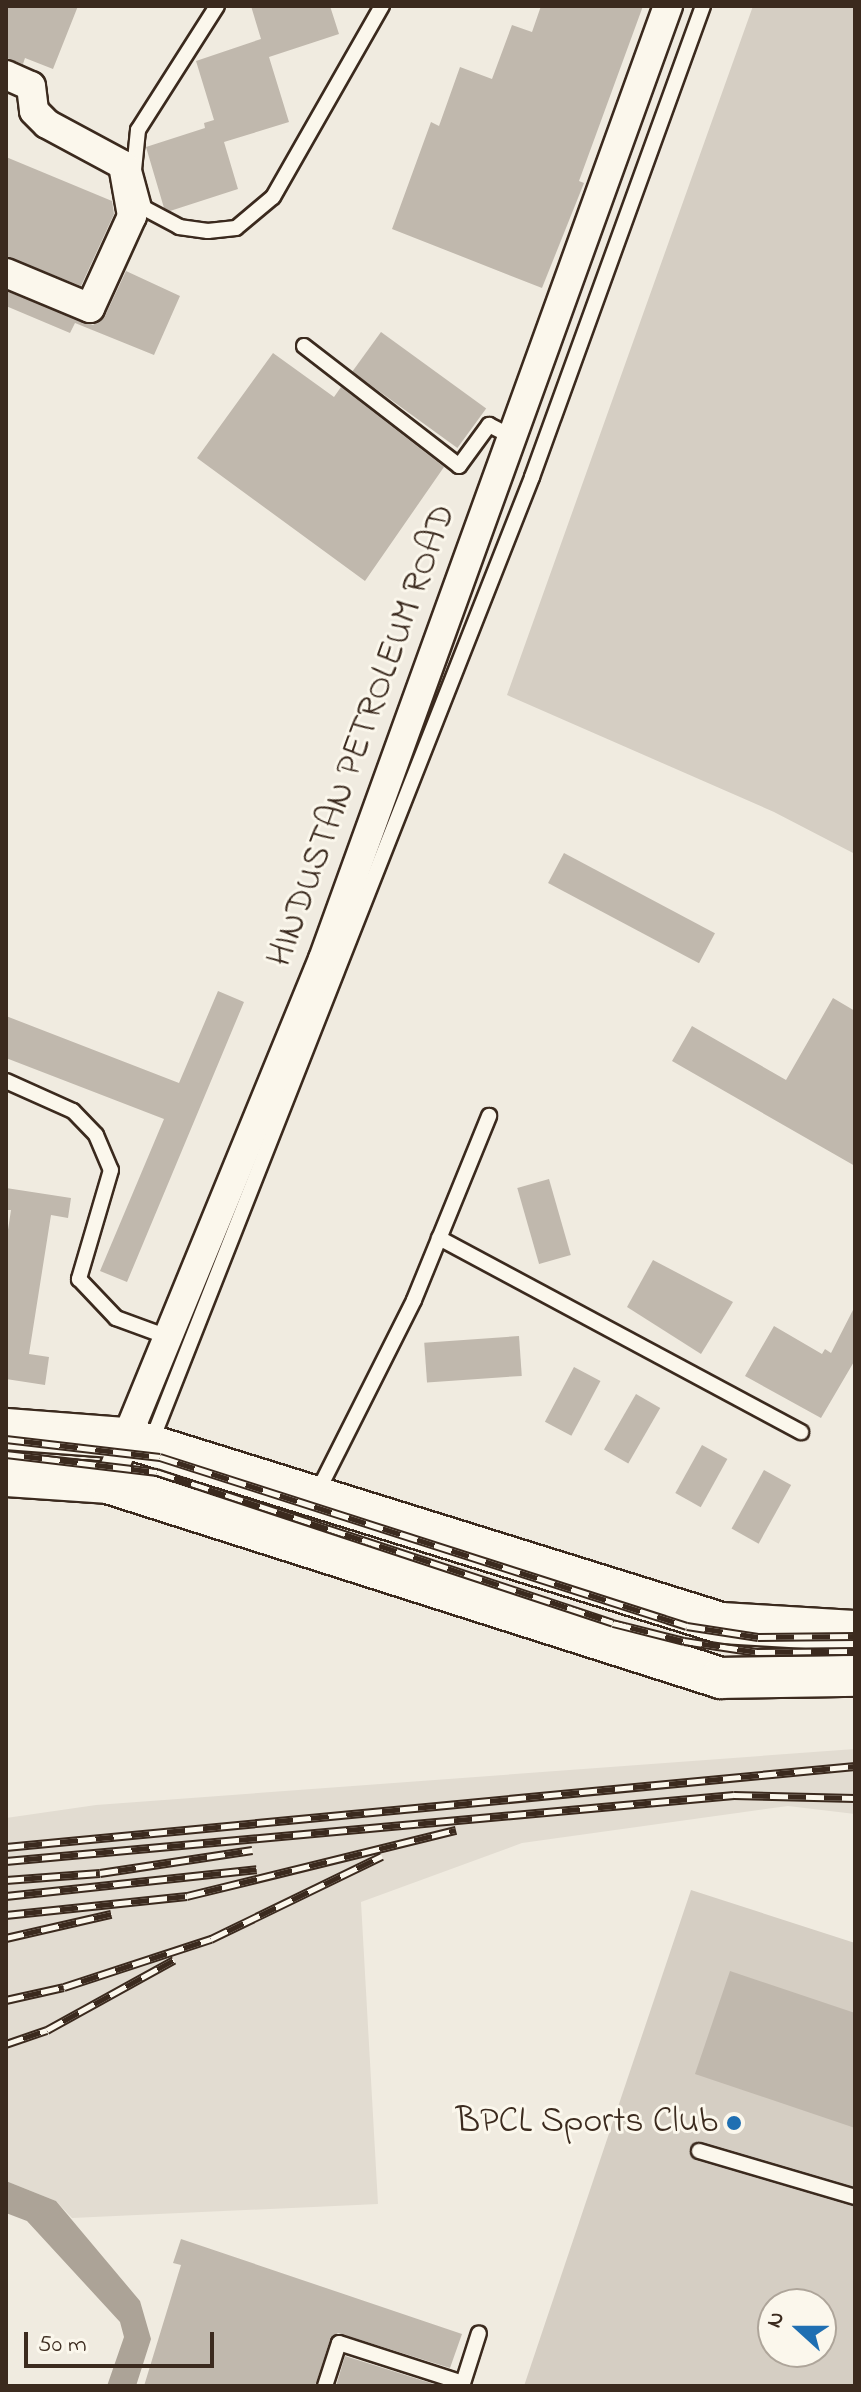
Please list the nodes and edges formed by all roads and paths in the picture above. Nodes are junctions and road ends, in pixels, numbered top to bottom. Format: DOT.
graph roads {
  1 [pos="217,6"];
  2 [pos="382,6"];
  3 [pos="668,6"];
  4 [pos="703,6"];
  5 [pos="6,75"];
  6 [pos="6,273"];
  7 [pos="304,346"];
  8 [pos="513,437"];
  9 [pos="6,1081"];
  10 [pos="489,1116"];
  11 [pos="439,1238"];
  12 [pos="168,1337"];
  13 [pos="6,1429"];
  14 [pos="801,1432"];
  15 [pos="139,1441"];
  16 [pos="6,1476"];
  17 [pos="121,1487"];
  18 [pos="315,1497"];
  19 [pos="855,1631"];
  20 [pos="855,1676"];
  21 [pos="699,2151"];
  22 [pos="855,2197"];
  23 [pos="479,2333"];
  24 [pos="325,2386"];
  1 -- 2 [label="lane"];
  3 -- 8 [label="street, HINDUSTAN PETROLEUM ROAD"];
  4 -- 15 [label="lane"];
  5 -- 6 [label="street"];
  7 -- 8 [label="lane"];
  8 -- 12 [label="street, HINDUSTAN PETROLEUM ROAD"];
  9 -- 12 [label="lane"];
  10 -- 11 [label="lane"];
  11 -- 14 [label="lane"];
  11 -- 18 [label="lane"];
  12 -- 15 [label="street, HINDUSTAN PETROLEUM ROAD"];
  13 -- 15 [label="main road"];
  15 -- 17 [label="street, HINDUSTAN PETROLEUM ROAD"];
  15 -- 18 [label="main road"];
  16 -- 17 [label="main road"];
  17 -- 20 [label="main road"];
  18 -- 19 [label="main road"];
  21 -- 22 [label="lane"];
  23 -- 24 [label="lane"];
}
